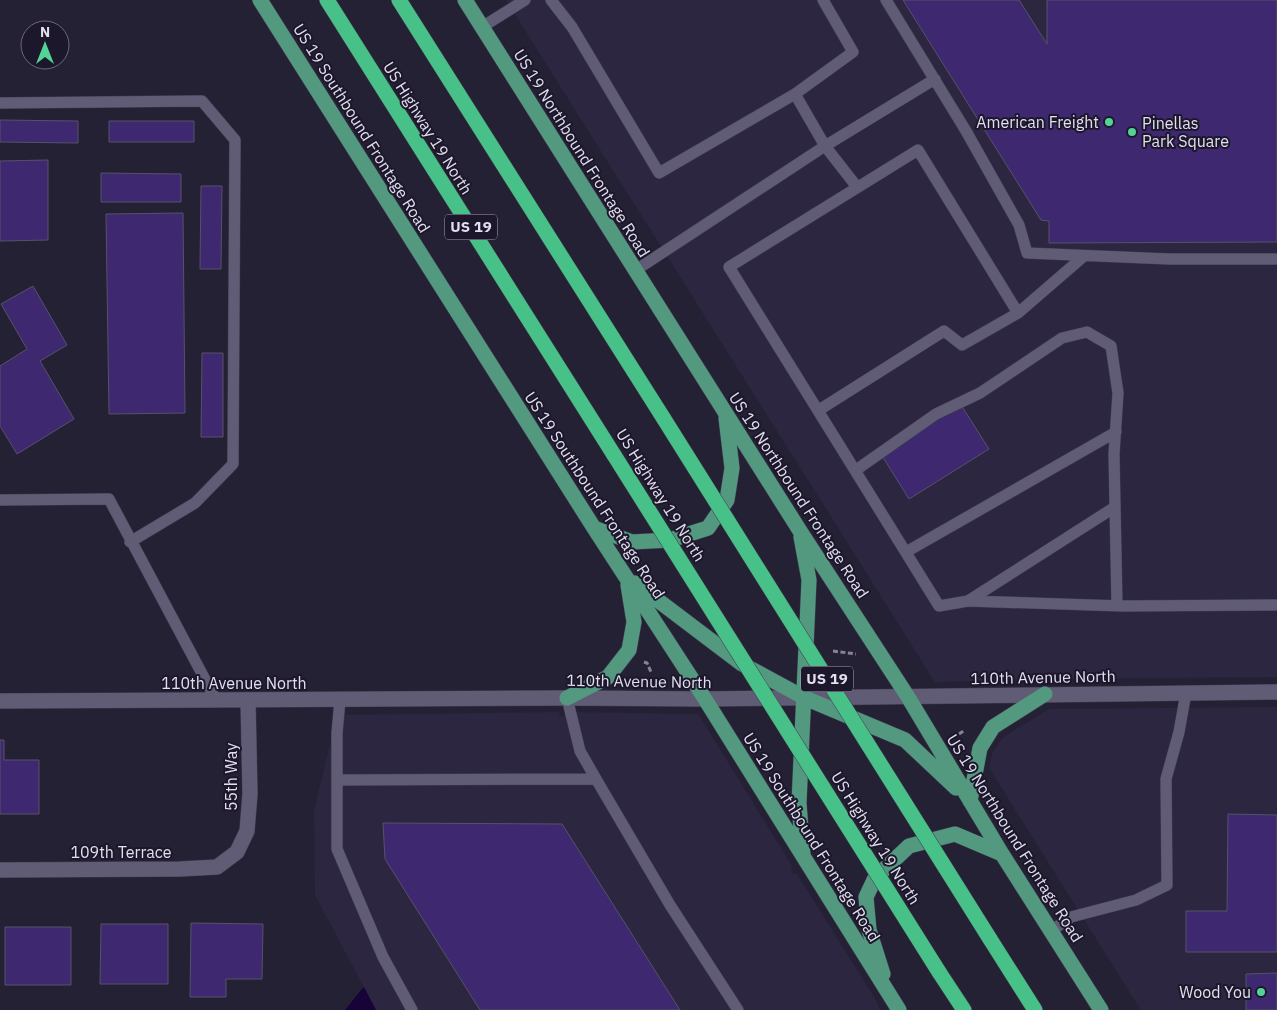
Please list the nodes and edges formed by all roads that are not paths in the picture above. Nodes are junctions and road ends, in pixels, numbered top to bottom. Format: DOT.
graph roads {
  1 [pos="260,0"];
  2 [pos="327,0"];
  3 [pos="399,0"];
  4 [pos="465,0"];
  5 [pos="525,0"];
  6 [pos="551,0"];
  7 [pos="823,0"];
  8 [pos="886,0"];
  9 [pos="482,27"];
  10 [pos="935,79"];
  11 [pos="796,94"];
  12 [pos="0,103"];
  13 [pos="826,146"];
  14 [pos="857,187"];
  15 [pos="1084,256"];
  16 [pos="1277,258"];
  17 [pos="636,270"];
  18 [pos="1018,313"];
  19 [pos="819,410"];
  20 [pos="725,411"];
  21 [pos="1116,432"];
  22 [pos="856,470"];
  23 [pos="0,500"];
  24 [pos="1115,506"];
  25 [pos="594,528"];
  26 [pos="800,531"];
  27 [pos="130,542"];
  28 [pos="906,552"];
  29 [pos="626,576"];
  30 [pos="968,601"];
  31 [pos="1118,605"];
  32 [pos="1277,605"];
  33 [pos="1277,692"];
  34 [pos="1186,693"];
  35 [pos="1046,694"];
  36 [pos="908,697"];
  37 [pos="567,698"];
  38 [pos="805,698"];
  39 [pos="705,699"];
  40 [pos="216,700"];
  41 [pos="248,700"];
  42 [pos="340,700"];
  43 [pos="0,701"];
  44 [pos="337,780"];
  45 [pos="596,780"];
  46 [pos="970,800"];
  47 [pos="237,852"];
  48 [pos="1002,854"];
  49 [pos="804,858"];
  50 [pos="0,870"];
  51 [pos="1051,931"];
  52 [pos="889,995"];
  53 [pos="412,1010"];
  54 [pos="738,1010"];
  55 [pos="899,1010"];
  56 [pos="964,1010"];
  57 [pos="1035,1010"];
  58 [pos="1101,1010"];
  1 -- 25 [label="main road, US 19 Southbound Frontage Road"];
  2 -- 56 [label="highway, US Highway 19 North / US 19, bridge"];
  3 -- 57 [label="highway, US 19, bridge"];
  4 -- 9 [label="main road, US 19 Northbound Frontage Road"];
  5 -- 9 [label="lane"];
  6 -- 11 [label="lane"];
  7 -- 11 [label="lane"];
  8 -- 10 [label="lane"];
  9 -- 17 [label="main road, US 19 Northbound Frontage Road"];
  10 -- 13 [label="lane"];
  10 -- 15 [label="lane"];
  11 -- 13 [label="lane"];
  12 -- 27 [label="lane"];
  13 -- 14 [label="lane"];
  13 -- 17 [label="lane"];
  14 -- 18 [label="lane"];
  14 -- 19 [label="lane"];
  15 -- 16 [label="lane"];
  15 -- 18 [label="lane"];
  17 -- 20 [label="main road, US 19 Northbound Frontage Road"];
  18 -- 19 [label="lane"];
  19 -- 22 [label="lane"];
  20 -- 25 [label="main road"];
  20 -- 26 [label="main road, US 19 Northbound Frontage Road"];
  21 -- 22 [label="lane"];
  21 -- 24 [label="lane"];
  21 -- 28 [label="lane"];
  22 -- 28 [label="lane"];
  23 -- 27 [label="lane"];
  24 -- 30 [label="lane"];
  24 -- 31 [label="lane"];
  25 -- 29 [label="main road, US 19 Southbound Frontage Road"];
  26 -- 36 [label="main road, US 19 Northbound Frontage Road"];
  26 -- 38 [label="main road"];
  27 -- 40 [label="lane"];
  28 -- 30 [label="lane"];
  29 -- 37 [label="main road"];
  29 -- 38 [label="main road"];
  29 -- 39 [label="main road, US 19 Southbound Frontage Road"];
  30 -- 31 [label="lane"];
  31 -- 32 [label="lane"];
  33 -- 34 [label="street, 110th Avenue North"];
  34 -- 35 [label="street, 110th Avenue North"];
  34 -- 51 [label="lane"];
  35 -- 36 [label="street, 110th Avenue North"];
  35 -- 46 [label="main road"];
  36 -- 38 [label="street, 110th Avenue North"];
  36 -- 46 [label="main road, US 19 Northbound Frontage Road"];
  37 -- 39 [label="street, 110th Avenue North"];
  37 -- 42 [label="street, 110th Avenue North"];
  37 -- 45 [label="lane"];
  38 -- 39 [label="street, 110th Avenue North"];
  38 -- 46 [label="main road"];
  38 -- 49 [label="main road"];
  39 -- 49 [label="main road, US 19 Southbound Frontage Road"];
  40 -- 41 [label="street, 110th Avenue North"];
  40 -- 43 [label="street, 110th Avenue North"];
  41 -- 42 [label="street, 110th Avenue North"];
  41 -- 47 [label="street, 55th Way"];
  42 -- 44 [label="lane"];
  44 -- 45 [label="lane"];
  44 -- 53 [label="lane"];
  45 -- 54 [label="lane"];
  46 -- 48 [label="main road, US 19 Northbound Frontage Road"];
  47 -- 50 [label="street, 109th Terrace"];
  48 -- 51 [label="main road, US 19 Northbound Frontage Road"];
  48 -- 52 [label="main road"];
  49 -- 52 [label="main road, US 19 Southbound Frontage Road"];
  51 -- 58 [label="main road, US 19 Northbound Frontage Road"];
  52 -- 55 [label="main road, US 19 Southbound Frontage Road"];
}
